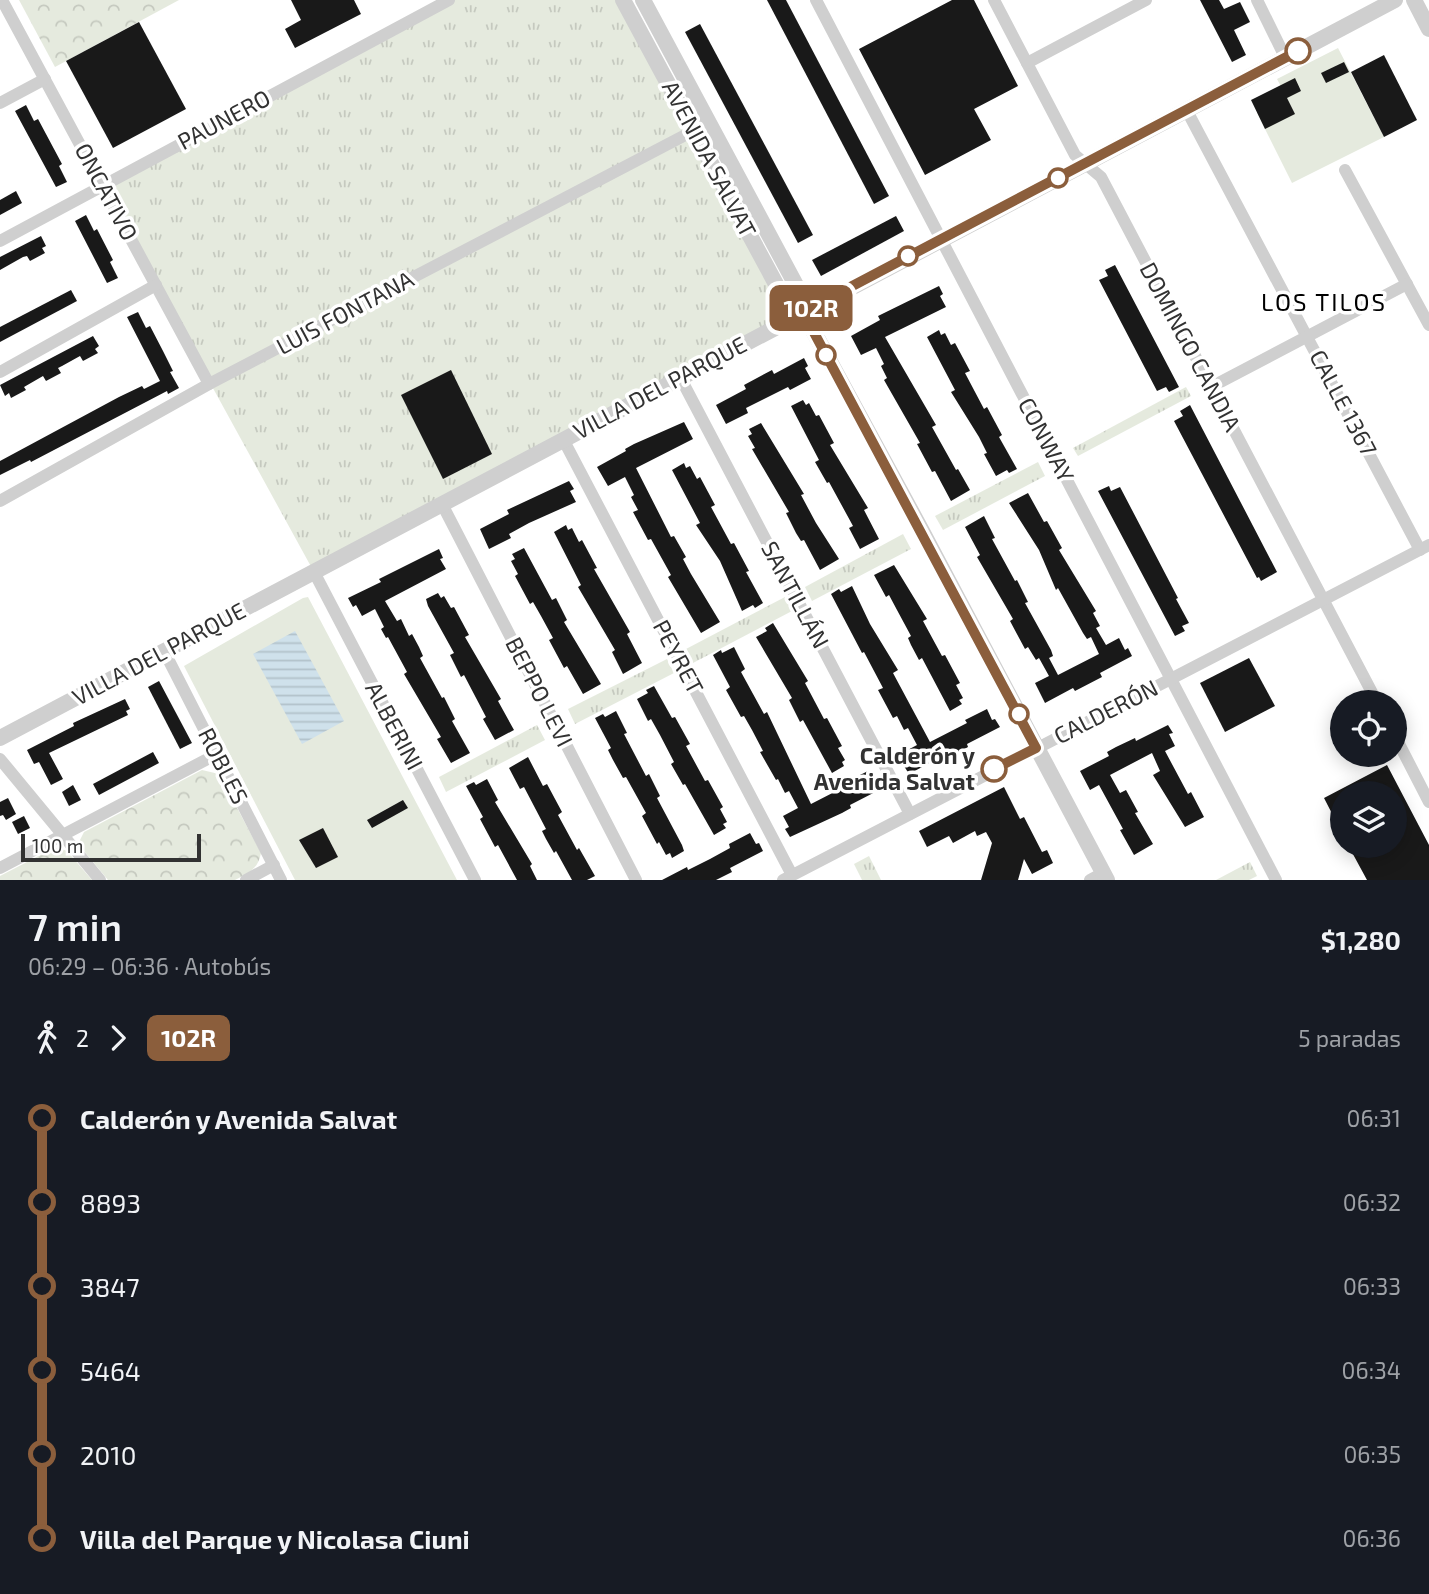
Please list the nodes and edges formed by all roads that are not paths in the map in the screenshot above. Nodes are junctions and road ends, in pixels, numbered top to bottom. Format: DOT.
graph roads {
  1 [pos="2,0"];
  2 [pos="449,0"];
  3 [pos="623,0"];
  4 [pos="643,0"];
  5 [pos="816,0"];
  6 [pos="994,0"];
  7 [pos="1146,0"];
  8 [pos="1257,0"];
  9 [pos="1395,0"];
  10 [pos="1414,0"];
  11 [pos="423,5"];
  12 [pos="1429,29"];
  13 [pos="1285,57"];
  14 [pos="1027,63"];
  15 [pos="45,79"];
  16 [pos="0,103"];
  17 [pos="1186,109"];
  18 [pos="693,131"];
  19 [pos="1085,163"];
  20 [pos="1345,170"];
  21 [pos="103,186"];
  22 [pos="941,239"];
  23 [pos="0,241"];
  24 [pos="1407,284"];
  25 [pos="156,285"];
  26 [pos="803,312"];
  27 [pos="1429,325"];
  28 [pos="1308,336"];
  29 [pos="0,372"];
  30 [pos="680,377"];
  31 [pos="209,384"];
  32 [pos="1211,387"];
  33 [pos="563,439"];
  34 [pos="0,501"];
  35 [pos="442,503"];
  36 [pos="1424,548"];
  37 [pos="314,572"];
  38 [pos="1324,601"];
  39 [pos="164,651"];
  40 [pos="1170,680"];
  41 [pos="1371,690"];
  42 [pos="0,738"];
  43 [pos="1036,748"];
  44 [pos="217,754"];
  45 [pos="0,758"];
  46 [pos="1407,760"];
  47 [pos="1429,802"];
  48 [pos="910,814"];
  49 [pos="63,835"];
  50 [pos="274,865"];
  51 [pos="0,868"];
  52 [pos="788,878"];
  53 [pos="1100,878"];
  54 [pos="100,880"];
  55 [pos="246,880"];
  56 [pos="281,880"];
  57 [pos="475,880"];
  58 [pos="636,880"];
  59 [pos="1276,880"];
  1 -- 15 [label="street, ONCATIVO"];
  2 -- 11 [label="street, PAUNERO"];
  3 -- 18 [label="street, AVENIDA SALVAT"];
  4 -- 26 [label="street, AVENIDA SALVAT"];
  5 -- 22 [label="street, CONWAY"];
  6 -- 14 [label="street, DOMINGO CANDIA"];
  7 -- 14 [label="street"];
  8 -- 13 [label="street"];
  9 -- 13 [label="street, VILLA DEL PARQUE"];
  10 -- 12 [label="street"];
  11 -- 21 [label="street, PAUNERO"];
  13 -- 17 [label="street, VILLA DEL PARQUE"];
  14 -- 19 [label="street, DOMINGO CANDIA"];
  15 -- 16 [label="street"];
  15 -- 21 [label="street, ONCATIVO"];
  17 -- 19 [label="street, VILLA DEL PARQUE"];
  17 -- 28 [label="street, CALLE 1367"];
  18 -- 26 [label="street, AVENIDA SALVAT"];
  18 -- 31 [label="street, LUIS FONTANA"];
  19 -- 22 [label="street, VILLA DEL PARQUE"];
  19 -- 32 [label="street, DOMINGO CANDIA"];
  20 -- 24 [label="street"];
  21 -- 23 [label="street, PAUNERO"];
  21 -- 25 [label="street, ONCATIVO"];
  22 -- 26 [label="street, VILLA DEL PARQUE"];
  22 -- 40 [label="street, CONWAY"];
  24 -- 27 [label="street"];
  24 -- 28 [label="street"];
  25 -- 29 [label="street"];
  25 -- 31 [label="street, ONCATIVO"];
  26 -- 30 [label="street, VILLA DEL PARQUE"];
  26 -- 43 [label="street, AVENIDA SALVAT"];
  28 -- 32 [label="street"];
  28 -- 36 [label="street, CALLE 1367"];
  30 -- 33 [label="street, VILLA DEL PARQUE"];
  30 -- 48 [label="street, SANTILLÁN"];
  31 -- 34 [label="street, LUIS FONTANA"];
  32 -- 38 [label="street, DOMINGO CANDIA"];
  33 -- 35 [label="street, VILLA DEL PARQUE"];
  33 -- 52 [label="street, PEYRET"];
  35 -- 37 [label="street, VILLA DEL PARQUE"];
  35 -- 58 [label="street, BEPPO LEVI"];
  36 -- 38 [label="street, CALDERÓN"];
  37 -- 39 [label="street, VILLA DEL PARQUE"];
  37 -- 57 [label="street, ALBERINI"];
  38 -- 40 [label="street, CALDERÓN"];
  38 -- 41 [label="street, DOMINGO CANDIA"];
  39 -- 42 [label="street, VILLA DEL PARQUE"];
  39 -- 44 [label="street, ROBLES"];
  40 -- 43 [label="street, CALDERÓN"];
  40 -- 59 [label="street, CONWAY"];
  43 -- 48 [label="street, CALDERÓN"];
  43 -- 53 [label="street, AVENIDA SALVAT"];
  44 -- 49 [label="street"];
  44 -- 50 [label="street, ROBLES"];
  45 -- 49 [label="street"];
  46 -- 47 [label="street"];
  48 -- 52 [label="street, CALDERÓN"];
  49 -- 51 [label="street"];
  49 -- 54 [label="street"];
  50 -- 55 [label="street"];
  50 -- 56 [label="street, ROBLES"];
}
